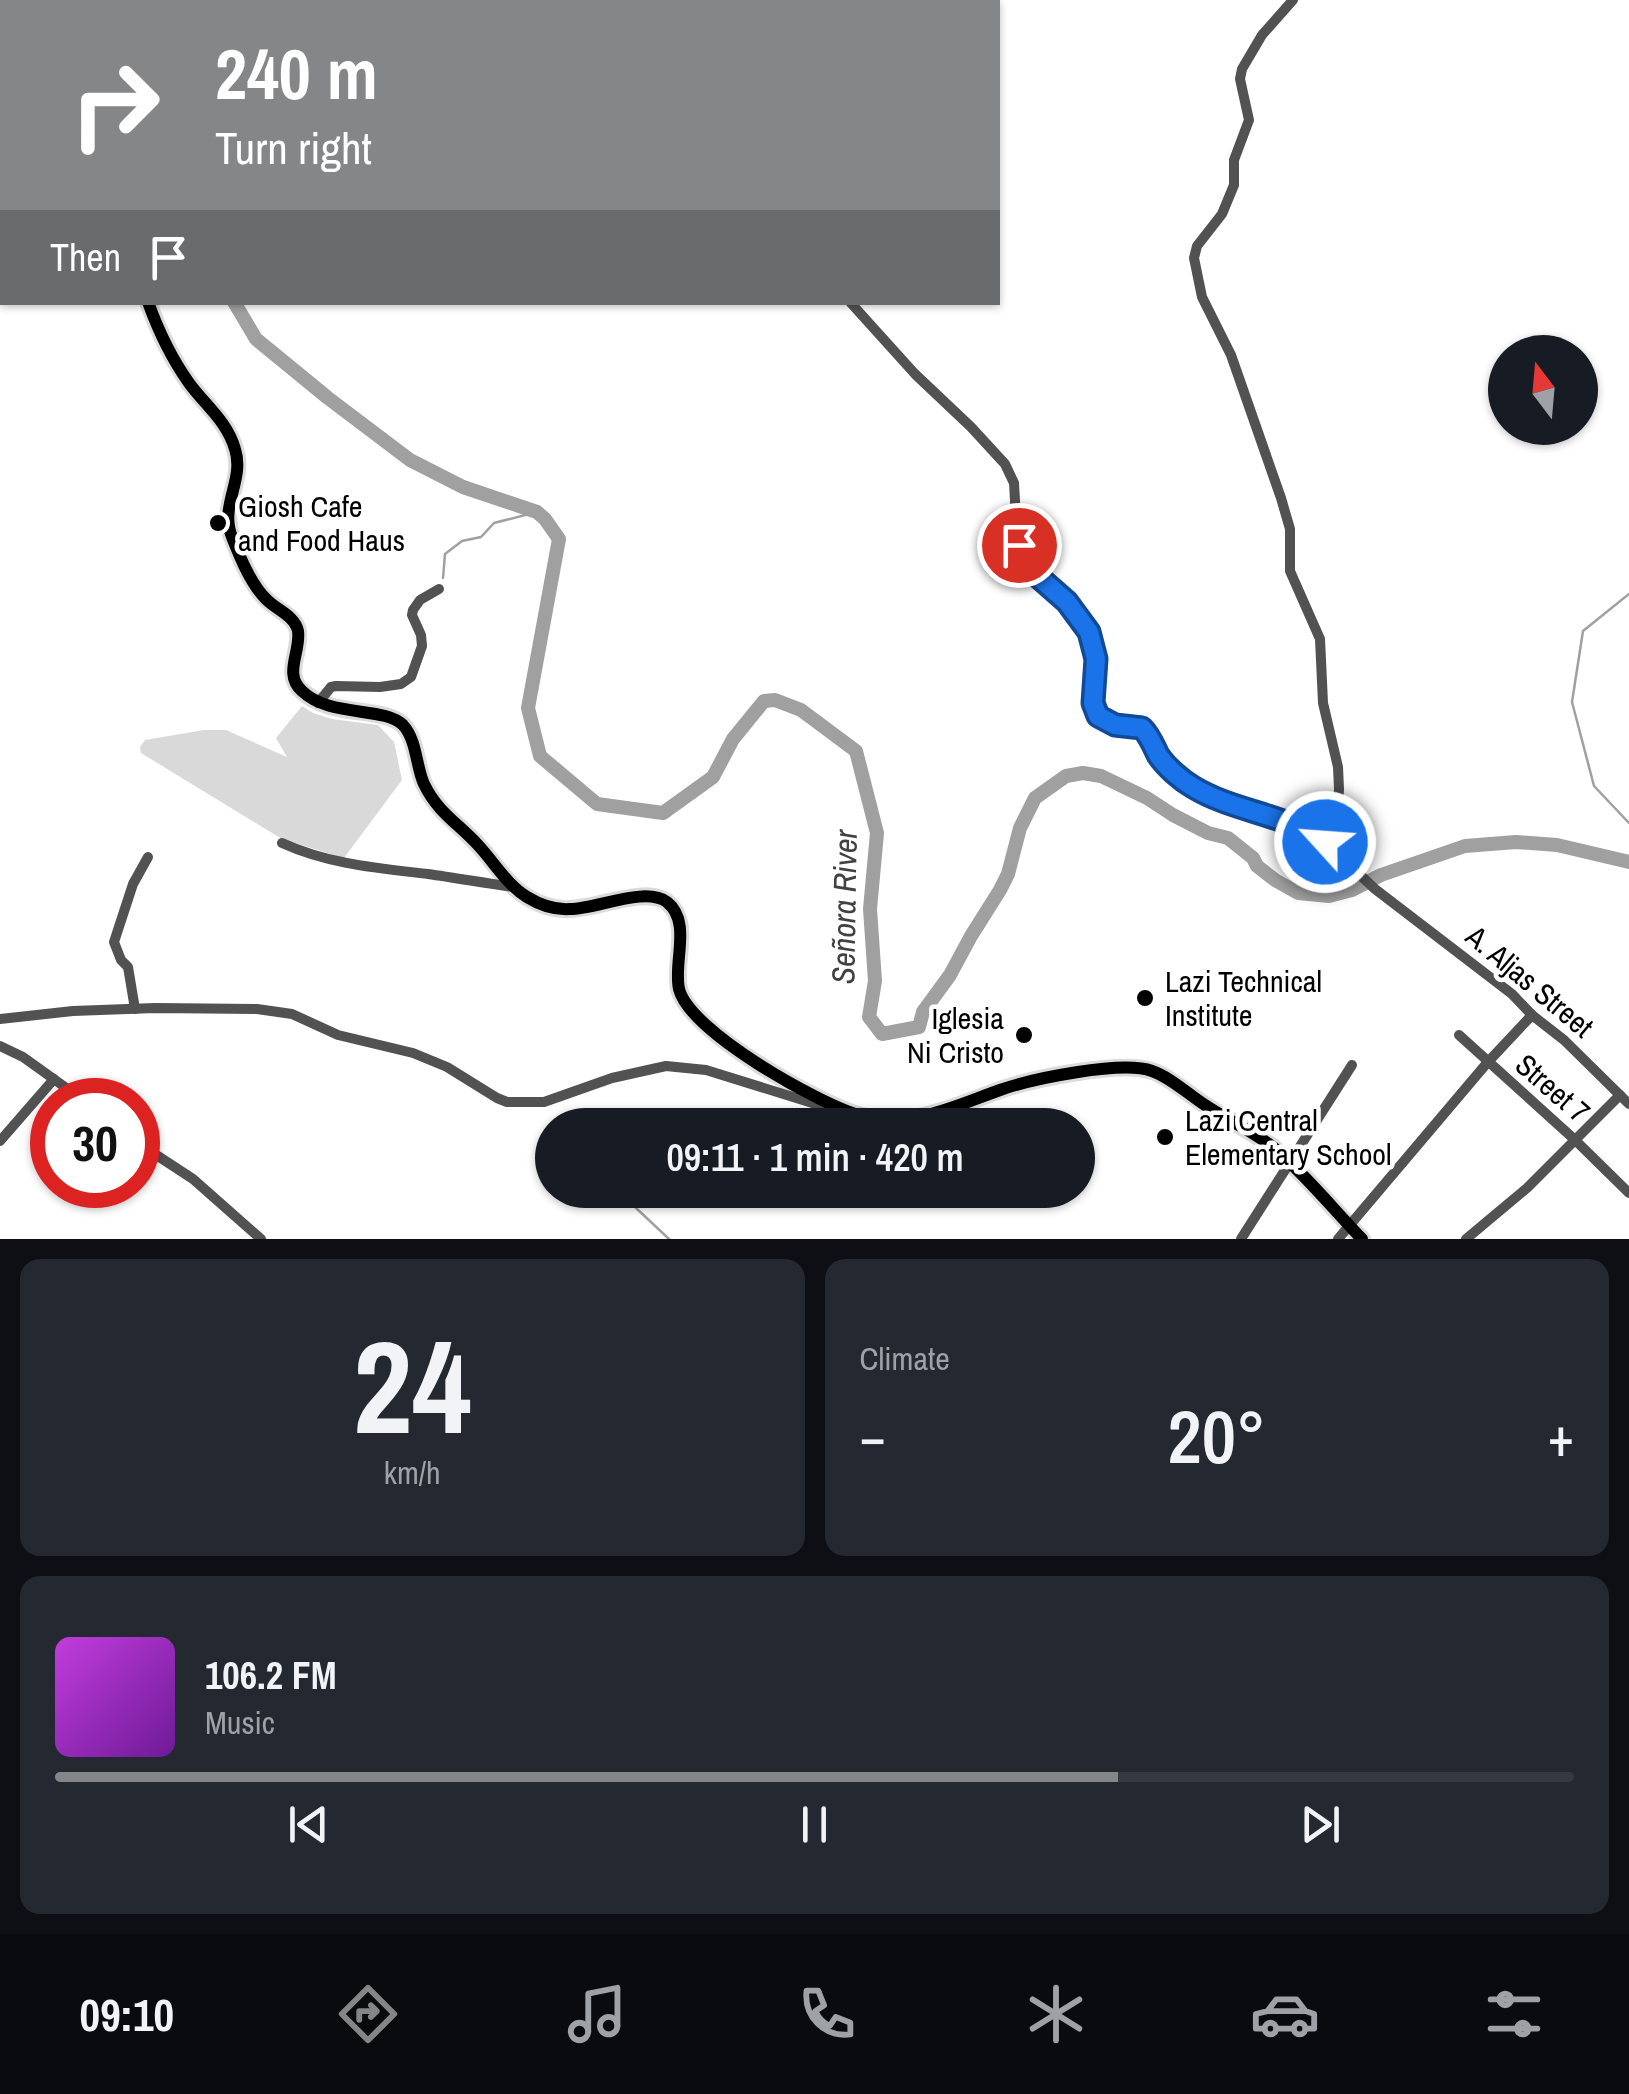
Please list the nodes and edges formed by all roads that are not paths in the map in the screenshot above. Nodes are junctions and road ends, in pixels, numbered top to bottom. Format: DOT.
graph roads {
  1 [pos="1293,0"];
  2 [pos="150,305"];
  3 [pos="853,305"];
  4 [pos="438,589"];
  5 [pos="318,703"];
  6 [pos="1325,842"];
  7 [pos="282,844"];
  8 [pos="148,857"];
  9 [pos="514,888"];
  10 [pos="136,1009"];
  11 [pos="1532,1016"];
  12 [pos="0,1019"];
  13 [pos="1458,1035"];
  14 [pos="0,1046"];
  15 [pos="1487,1063"];
  16 [pos="1352,1065"];
  17 [pos="54,1078"];
  18 [pos="1620,1094"];
  19 [pos="1629,1104"];
  20 [pos="30,1106"];
  21 [pos="836,1106"];
  22 [pos="1574,1140"];
  23 [pos="0,1141"];
  24 [pos="160,1158"];
  25 [pos="1290,1164"];
  26 [pos="1629,1193"];
  27 [pos="1350,1226"];
  28 [pos="1243,1238"];
  29 [pos="261,1239"];
  30 [pos="1338,1239"];
  31 [pos="1362,1239"];
  32 [pos="1466,1239"];
  1 -- 6 [label="street"];
  2 -- 5 [label="main road"];
  3 -- 6 [label="street, A. Aljas Street"];
  4 -- 5 [label="street"];
  5 -- 9 [label="main road"];
  6 -- 11 [label="street, A. Aljas Street"];
  7 -- 9 [label="street"];
  8 -- 10 [label="street"];
  9 -- 21 [label="main road"];
  10 -- 12 [label="street"];
  10 -- 21 [label="street"];
  11 -- 15 [label="street"];
  11 -- 18 [label="street, A. Aljas Street"];
  13 -- 15 [label="street, Street 7"];
  14 -- 17 [label="street"];
  15 -- 22 [label="street, Street 7"];
  15 -- 27 [label="street"];
  16 -- 25 [label="street"];
  18 -- 19 [label="street, A. Aljas Street"];
  18 -- 22 [label="street"];
  20 -- 23 [label="street"];
  21 -- 25 [label="main road"];
  22 -- 26 [label="street, Street 7"];
  22 -- 32 [label="street"];
  24 -- 29 [label="street"];
  25 -- 27 [label="main road"];
  25 -- 28 [label="street"];
  27 -- 30 [label="street"];
  27 -- 31 [label="main road"];
}
